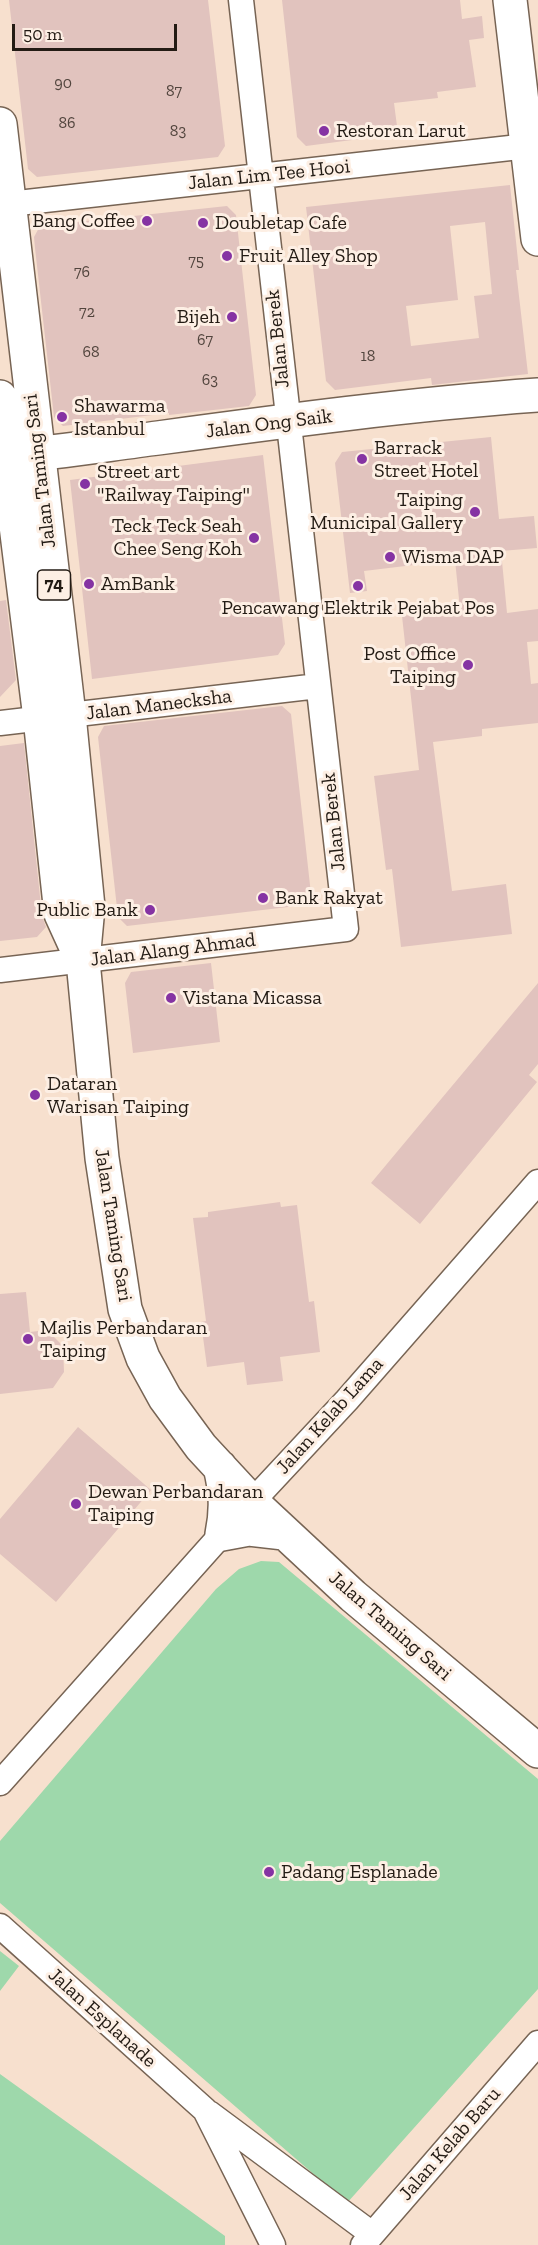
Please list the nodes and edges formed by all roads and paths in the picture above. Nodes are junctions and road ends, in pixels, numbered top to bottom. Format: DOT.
graph roads {
  1 [pos="241,0"];
  2 [pos="510,0"];
  3 [pos="0,123"];
  4 [pos="528,146"];
  5 [pos="260,176"];
  6 [pos="9,204"];
  7 [pos="538,239"];
  8 [pos="538,395"];
  9 [pos="0,397"];
  10 [pos="287,422"];
  11 [pos="15,456"];
  12 [pos="318,686"];
  13 [pos="54,717"];
  14 [pos="0,723"];
  15 [pos="346,929"];
  16 [pos="83,961"];
  17 [pos="0,970"];
  18 [pos="538,1182"];
  19 [pos="220,1467"];
  20 [pos="252,1502"];
  21 [pos="284,1533"];
  22 [pos="222,1534"];
  23 [pos="538,1751"];
  24 [pos="0,1783"];
  25 [pos="0,1926"];
  26 [pos="538,2043"];
  27 [pos="205,2110"];
  28 [pos="368,2239"];
  29 [pos="273,2245"];
  1 -- 5 [label="street, Jalan Berek"];
  2 -- 4 [label="main road"];
  3 -- 6 [label="main road, Jalan Taming Sari / 74"];
  4 -- 5 [label="street, Jalan Lim Tee Hooi"];
  4 -- 7 [label="main road"];
  5 -- 6 [label="street, Jalan Lim Tee Hooi"];
  5 -- 10 [label="street, Jalan Berek"];
  6 -- 11 [label="main road, Jalan Taming Sari / 74"];
  8 -- 10 [label="main road, Jalan Ong Saik"];
  9 -- 11 [label="main road, Jalan Taming Sari / 74"];
  10 -- 11 [label="main road, Jalan Ong Saik"];
  10 -- 12 [label="street, Jalan Berek"];
  11 -- 13 [label="main road, Jalan Taming Sari / 74"];
  12 -- 13 [label="street, Jalan Manecksha"];
  12 -- 15 [label="street, Jalan Berek"];
  13 -- 14 [label="street, Jalan Manecksha"];
  13 -- 16 [label="main road, Jalan Taming Sari / 74"];
  15 -- 16 [label="street, Jalan Alang Ahmad"];
  16 -- 17 [label="street, Jalan Alang Ahmad"];
  16 -- 19 [label="main road, Jalan Taming Sari"];
  18 -- 20 [label="street, Jalan Kelab Lama"];
  19 -- 20 [label="main road, Jalan Taming Sari"];
  19 -- 22 [label="main road"];
  20 -- 21 [label="main road, Jalan Taming Sari"];
  20 -- 22 [label="street, Jalan Kelab Lama"];
  21 -- 22 [label="main road"];
  21 -- 23 [label="main road, Jalan Taming Sari"];
  22 -- 24 [label="street, Jalan Kelab Lama"];
  25 -- 27 [label="street, Jalan Esplanade"];
  26 -- 28 [label="street, Jalan Kelab Baru"];
  27 -- 28 [label="street, Jalan Esplanade"];
  27 -- 29 [label="street, Jalan Esplanade"];
}
